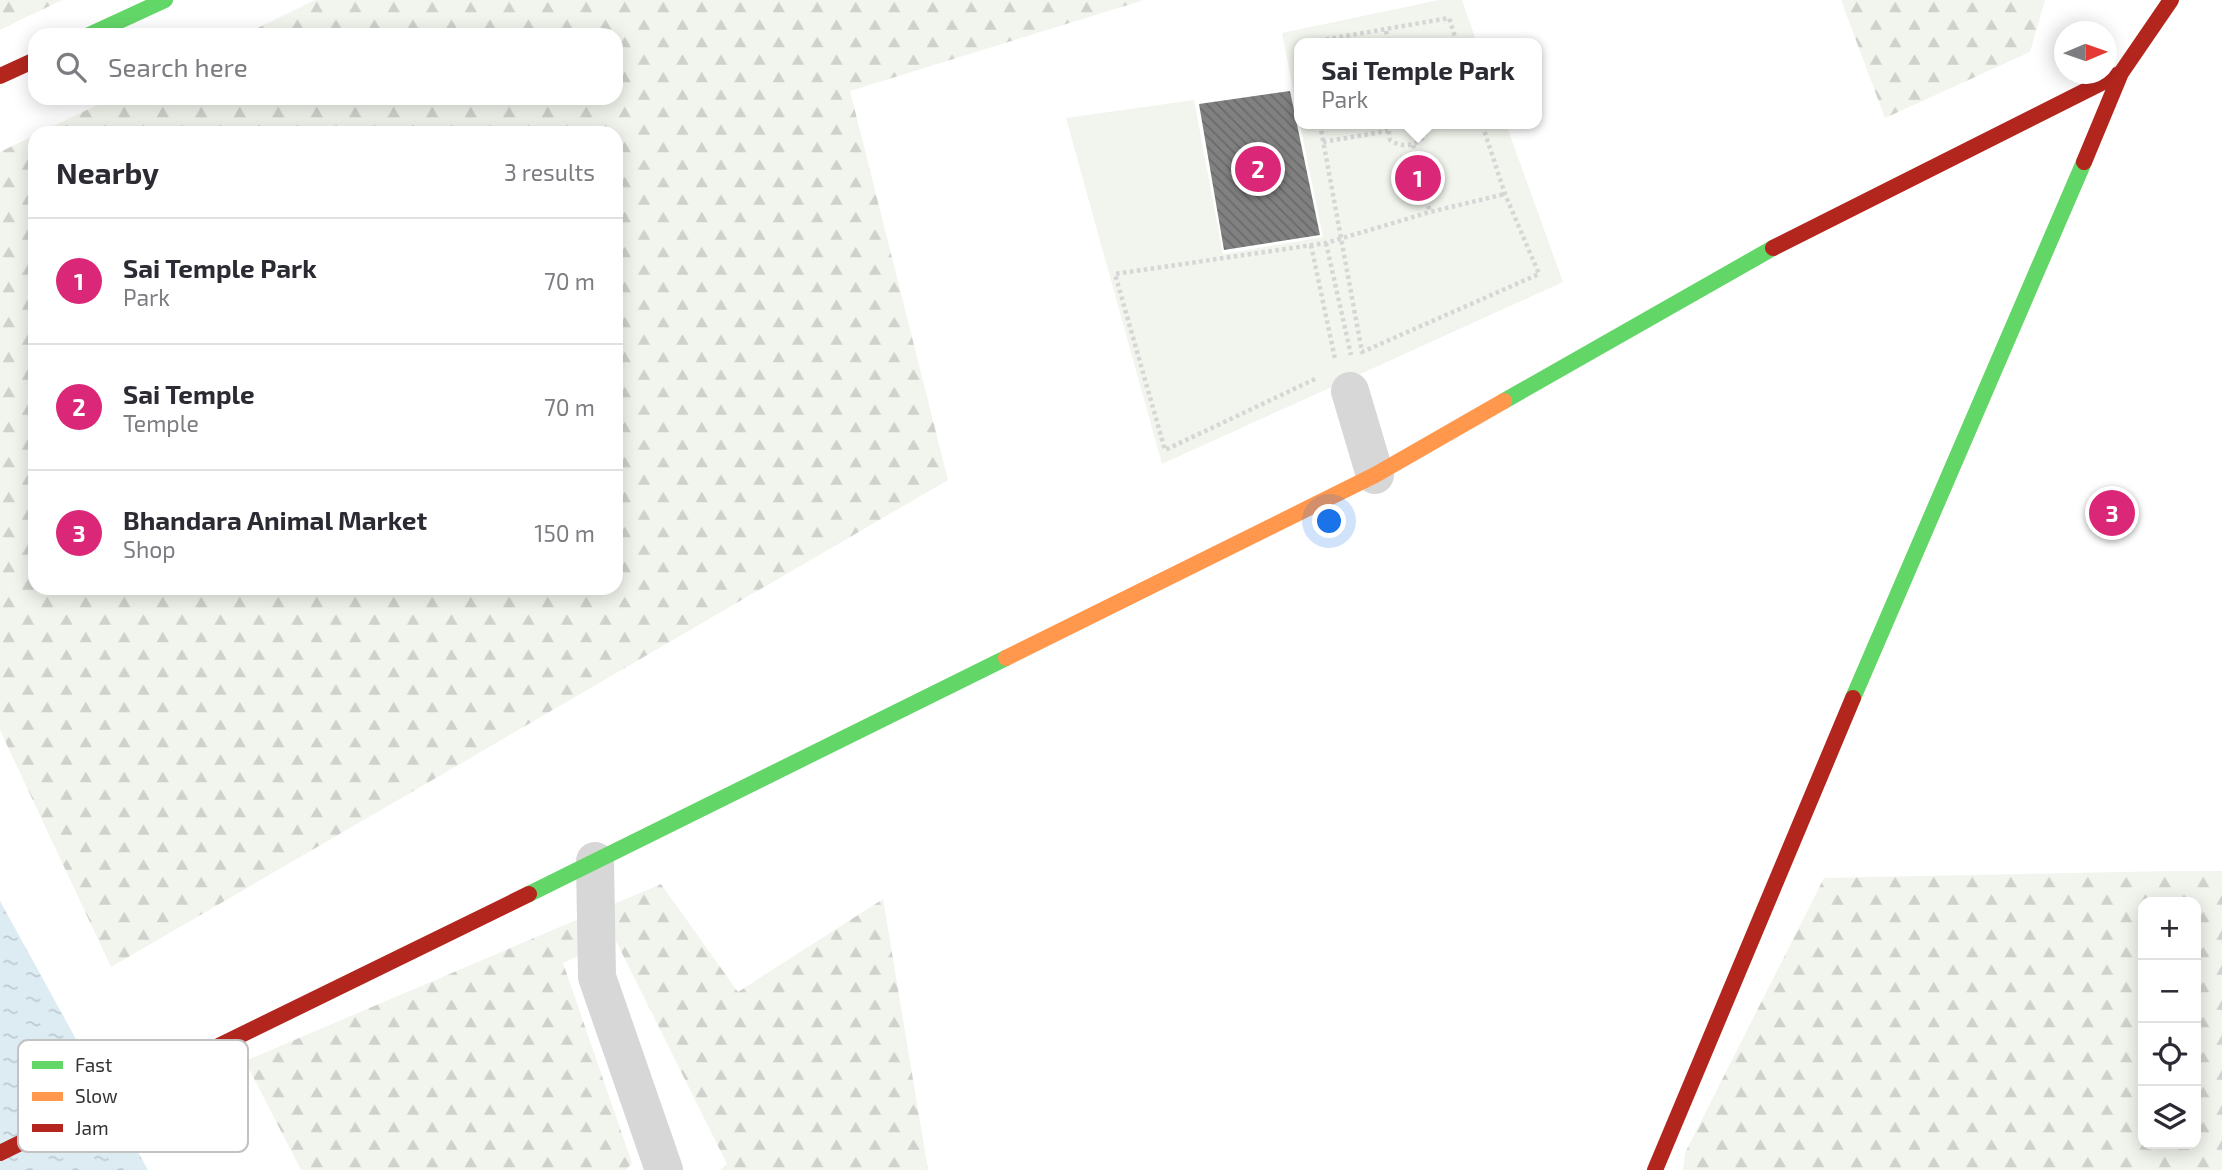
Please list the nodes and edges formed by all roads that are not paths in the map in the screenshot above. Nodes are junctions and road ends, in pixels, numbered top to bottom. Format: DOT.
graph roads {
  1 [pos="165,0"];
  2 [pos="2171,0"];
  3 [pos="104,28"];
  4 [pos="28,63"];
  5 [pos="2121,73"];
  6 [pos="0,76"];
  7 [pos="1344,379"];
  8 [pos="1375,475"];
  9 [pos="595,861"];
  10 [pos="233,1040"];
  11 [pos="18,1144"];
  12 [pos="0,1153"];
  13 [pos="664,1170"];
  14 [pos="1656,1170"];
  1 -- 3 [label="main road"];
  2 -- 5 [label="main road"];
  4 -- 6 [label="main road"];
  5 -- 8 [label="main road"];
  5 -- 14 [label="main road"];
  7 -- 8 [label="street"];
  8 -- 9 [label="main road"];
  9 -- 10 [label="main road"];
  9 -- 13 [label="street"];
  11 -- 12 [label="main road"];
}
